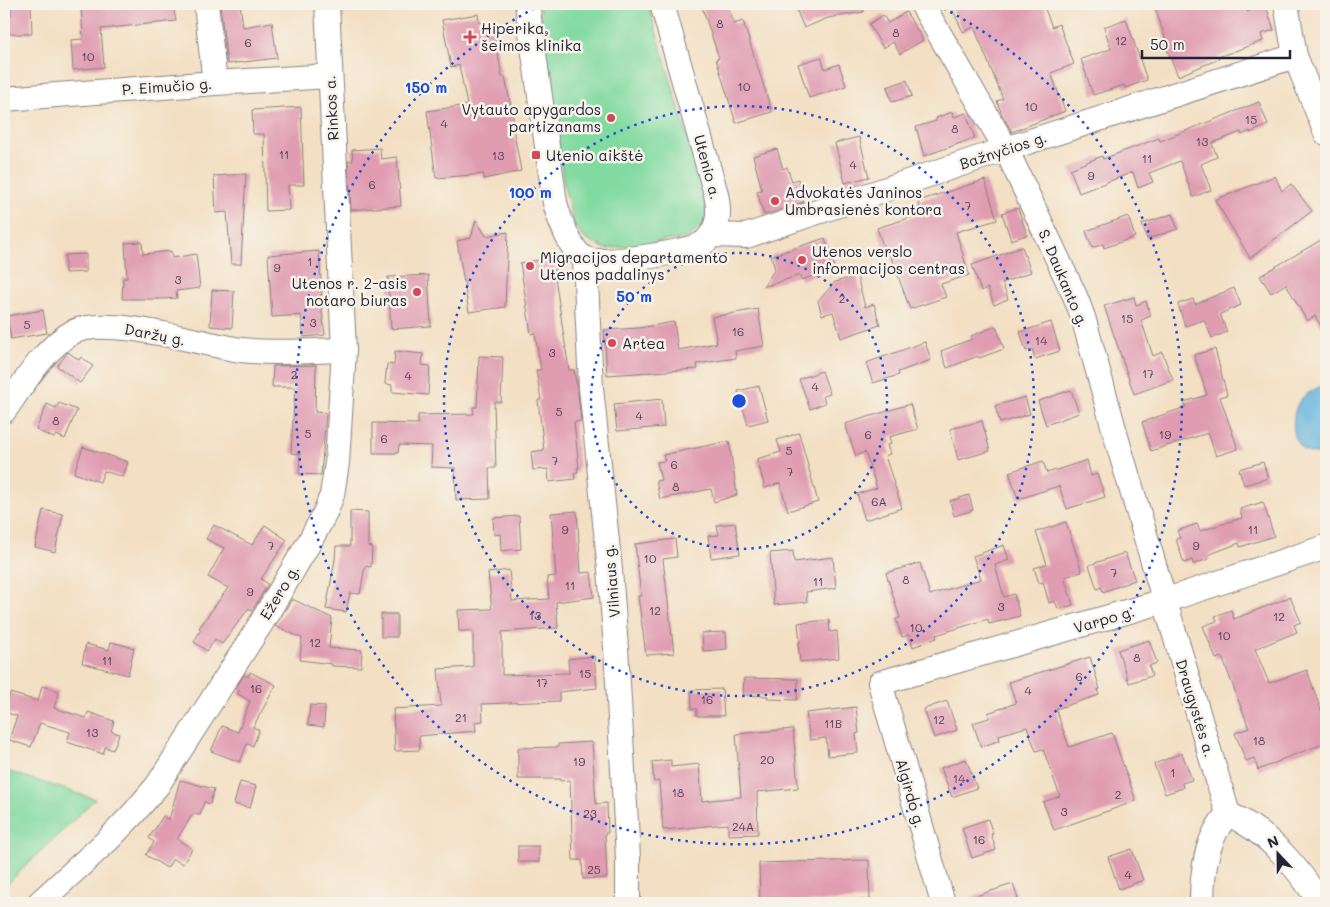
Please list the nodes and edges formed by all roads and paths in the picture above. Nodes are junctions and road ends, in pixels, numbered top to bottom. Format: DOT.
graph roads {
  1 [pos="206,4"];
  2 [pos="326,4"];
  3 [pos="527,4"];
  4 [pos="662,4"];
  5 [pos="922,4"];
  6 [pos="1286,4"];
  7 [pos="1295,56"];
  8 [pos="330,76"];
  9 [pos="215,83"];
  10 [pos="4,99"];
  11 [pos="1326,133"];
  12 [pos="1006,149"];
  13 [pos="337,212"];
  14 [pos="711,236"];
  15 [pos="585,259"];
  16 [pos="344,350"];
  17 [pos="4,411"];
  18 [pos="1326,547"];
  19 [pos="1164,602"];
  20 [pos="880,683"];
  21 [pos="1228,814"];
  22 [pos="39,903"];
  23 [pos="628,903"];
  24 [pos="943,903"];
  25 [pos="1202,903"];
  26 [pos="1320,903"];
  1 -- 9 [label="street"];
  2 -- 8 [label="street, Rinkos a."];
  3 -- 15 [label="street"];
  4 -- 14 [label="street, Utenio a."];
  5 -- 12 [label="street, S. Daukanto g."];
  6 -- 7 [label="street"];
  7 -- 11 [label="street"];
  7 -- 12 [label="street, Bažnyčios g."];
  8 -- 9 [label="street, P. Eimučio g."];
  8 -- 13 [label="street, Rinkos a."];
  9 -- 10 [label="street, P. Eimučio g."];
  12 -- 14 [label="street, Bažnyčios g."];
  12 -- 19 [label="street, S. Daukanto g."];
  13 -- 16 [label="street, Ežero g."];
  14 -- 15 [label="street"];
  15 -- 23 [label="street, Vilniaus g."];
  16 -- 17 [label="street, Daržų g."];
  16 -- 22 [label="street, Ežero g."];
  18 -- 19 [label="street, Varpo g."];
  19 -- 20 [label="street, Varpo g."];
  19 -- 21 [label="street, Draugystės a."];
  20 -- 24 [label="street, Algirdo g."];
  21 -- 25 [label="street"];
  21 -- 26 [label="street"];
}
